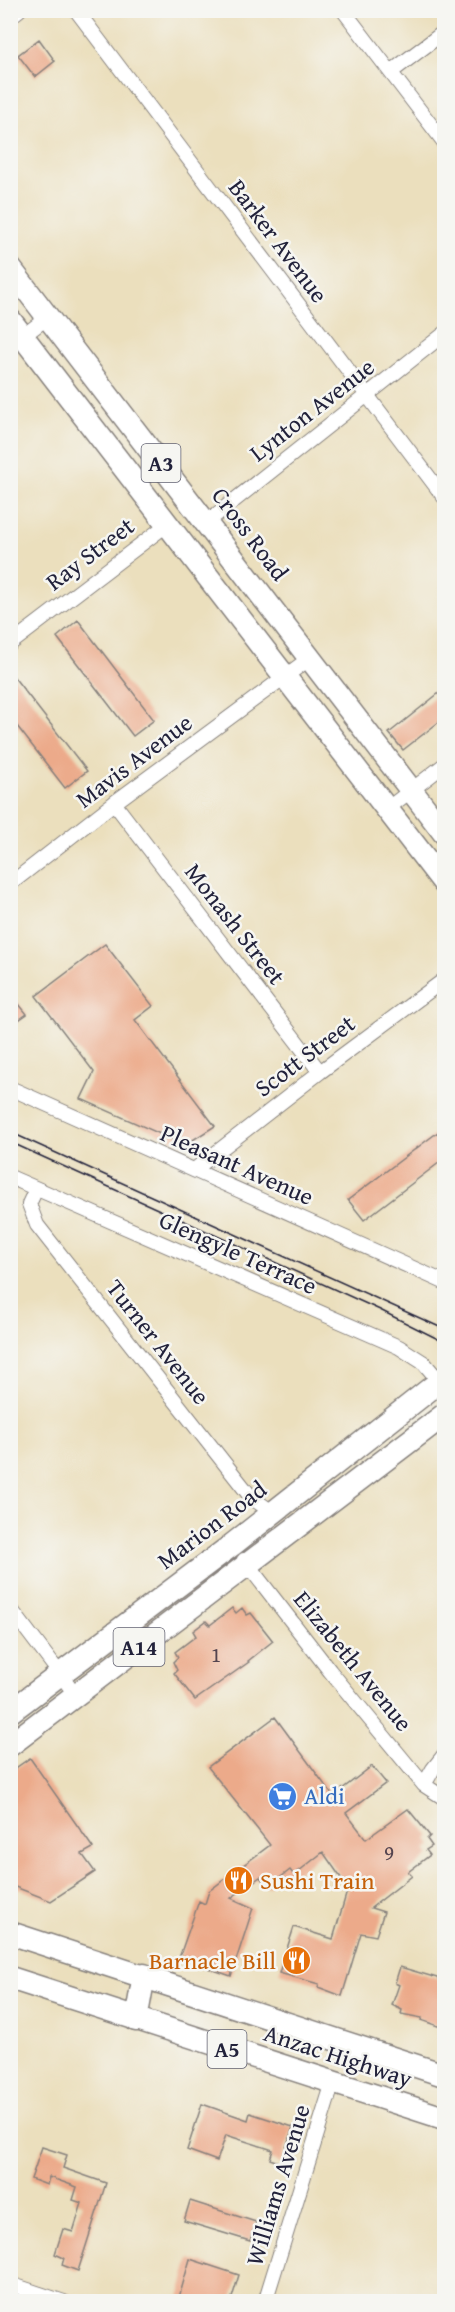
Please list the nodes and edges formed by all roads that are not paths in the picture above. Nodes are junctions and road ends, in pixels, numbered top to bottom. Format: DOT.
graph roads {
  1 [pos="19,10"];
  2 [pos="76,10"];
  3 [pos="343,10"];
  4 [pos="10,17"];
  5 [pos="444,32"];
  6 [pos="391,72"];
  7 [pos="444,142"];
  8 [pos="10,268"];
  9 [pos="48,317"];
  10 [pos="15,334"];
  11 [pos="444,334"];
  12 [pos="366,395"];
  13 [pos="444,497"];
  14 [pos="207,522"];
  15 [pos="169,523"];
  16 [pos="10,644"];
  17 [pos="310,658"];
  18 [pos="286,675"];
  19 [pos="444,765"];
  20 [pos="411,791"];
  21 [pos="114,804"];
  22 [pos="387,809"];
  23 [pos="444,833"];
  24 [pos="444,883"];
  25 [pos="10,884"];
  26 [pos="444,980"];
  27 [pos="320,1072"];
  28 [pos="10,1088"];
  29 [pos="194,1170"];
  30 [pos="10,1177"];
  31 [pos="36,1189"];
  32 [pos="444,1282"];
  33 [pos="442,1380"];
  34 [pos="444,1415"];
  35 [pos="273,1513"];
  36 [pos="232,1545"];
  37 [pos="248,1565"];
  38 [pos="10,1608"];
  39 [pos="61,1674"];
  40 [pos="76,1695"];
  41 [pos="10,1712"];
  42 [pos="10,1745"];
  43 [pos="444,1755"];
  44 [pos="424,1785"];
  45 [pos="444,1798"];
  46 [pos="10,1933"];
  47 [pos="144,1975"];
  48 [pos="10,1978"];
  49 [pos="136,2020"];
  50 [pos="444,2075"];
  51 [pos="333,2082"];
  52 [pos="444,2114"];
  53 [pos="10,2284"];
  54 [pos="64,2301"];
  55 [pos="265,2301"];
  1 -- 4 [label="street"];
  2 -- 12 [label="street, Barker Avenue"];
  3 -- 6 [label="street"];
  5 -- 6 [label="street"];
  6 -- 7 [label="street"];
  8 -- 9 [label="main road, Cross Road / A3"];
  9 -- 10 [label="street"];
  9 -- 14 [label="main road, Cross Road / A3"];
  10 -- 15 [label="main road, A3"];
  11 -- 12 [label="street, Lynton Avenue"];
  12 -- 13 [label="street, Barker Avenue"];
  12 -- 14 [label="street, Lynton Avenue"];
  14 -- 17 [label="main road, Cross Road / A3"];
  15 -- 16 [label="street, Ray Street"];
  15 -- 18 [label="main road, A3"];
  17 -- 18 [label="street, Mavis Avenue"];
  17 -- 20 [label="main road, Cross Road / A3"];
  18 -- 21 [label="street, Mavis Avenue"];
  18 -- 22 [label="main road, A3"];
  19 -- 20 [label="street"];
  20 -- 22 [label="street"];
  20 -- 23 [label="main road, Cross Road / A3"];
  21 -- 25 [label="street, Mavis Avenue"];
  21 -- 27 [label="street, Monash Street"];
  22 -- 24 [label="main road, A3"];
  26 -- 27 [label="street, Scott Street"];
  27 -- 29 [label="street, Scott Street"];
  28 -- 29 [label="street, Pleasant Avenue"];
  29 -- 32 [label="street, Pleasant Avenue"];
  30 -- 31 [label="street, Glengyle Terrace"];
  31 -- 33 [label="street, Glengyle Terrace"];
  31 -- 35 [label="street, Turner Avenue"];
  33 -- 35 [label="main road, Marion Road / A14"];
  34 -- 37 [label="main road, A14"];
  35 -- 36 [label="main road, Marion Road / A14"];
  36 -- 37 [label="street, Elizabeth Avenue"];
  36 -- 39 [label="main road, Marion Road / A14"];
  37 -- 40 [label="main road, A14"];
  37 -- 44 [label="street, Elizabeth Avenue"];
  38 -- 39 [label="street"];
  39 -- 40 [label="street"];
  39 -- 41 [label="main road, Marion Road / A14"];
  40 -- 42 [label="main road, A14"];
  43 -- 44 [label="street"];
  44 -- 45 [label="street, Elizabeth Avenue"];
  46 -- 47 [label="main road, Anzac Highway / A5"];
  47 -- 49 [label="main road"];
  47 -- 50 [label="main road, Anzac Highway / A5"];
  48 -- 49 [label="main road, Anzac Highway / A5"];
  49 -- 51 [label="main road, Anzac Highway / A5"];
  51 -- 52 [label="main road, Anzac Highway / A5"];
  51 -- 55 [label="street, Williams Avenue"];
  53 -- 54 [label="street"];
}
